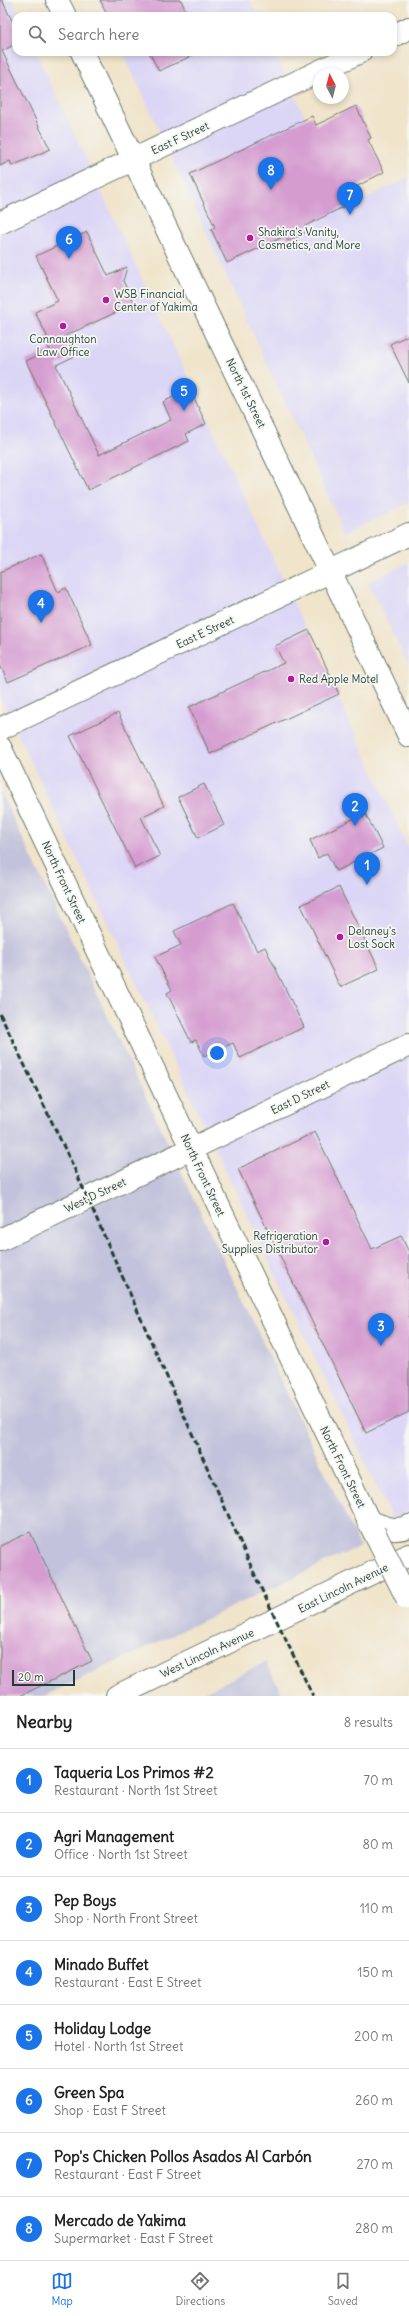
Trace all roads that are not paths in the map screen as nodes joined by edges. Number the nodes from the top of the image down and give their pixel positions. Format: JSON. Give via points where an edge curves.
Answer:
{"nodes":[{"id":1,"x":57,"y":0,"type":"edge"},
{"id":2,"x":63,"y":12,"type":"edge"},
{"id":3,"x":409,"y":28,"type":"edge"},
{"id":4,"x":397,"y":34,"type":"edge"},
{"id":5,"x":84,"y":56,"type":"edge"},
{"id":6,"x":352,"y":56,"type":"edge"},
{"id":7,"x":134,"y":160,"type":"junction"},
{"id":8,"x":0,"y":223,"type":"edge"},
{"id":9,"x":409,"y":534,"type":"edge"},
{"id":10,"x":331,"y":571,"type":"junction"},
{"id":11,"x":0,"y":729,"type":"edge"},
{"id":12,"x":409,"y":736,"type":"edge"},
{"id":13,"x":0,"y":747,"type":"edge"},
{"id":14,"x":409,"y":1045,"type":"edge"},
{"id":15,"x":191,"y":1150,"type":"junction"},
{"id":16,"x":0,"y":1240,"type":"edge"},
{"id":17,"x":409,"y":1526,"type":"edge"},
{"id":18,"x":371,"y":1527,"type":"junction"},
{"id":19,"x":409,"y":1555,"type":"edge"},
{"id":20,"x":408,"y":1599,"type":"edge"},
{"id":21,"x":276,"y":1620,"type":"joint"},
{"id":22,"x":117,"y":1696,"type":"edge"}],
"edges":[{"from":1,"to":2,"type":"street"},
{"from":3,"to":4,"type":"street"},
{"from":5,"to":7,"type":"street","name":"North 1st Street"},
{"from":6,"to":7,"type":"street","name":"East F Street"},
{"from":7,"to":8,"type":"street","name":"East F Street"},
{"from":7,"to":10,"type":"street","name":"North 1st Street"},
{"from":9,"to":10,"type":"street","name":"East E Street"},
{"from":10,"to":11,"type":"street","name":"East E Street"},
{"from":10,"to":12,"type":"street","name":"North 1st Street"},
{"from":13,"to":15,"type":"street","name":"North Front Street"},
{"from":14,"to":15,"type":"street","name":"East D Street"},
{"from":15,"to":16,"type":"street","name":"West D Street"},
{"from":15,"to":18,"type":"street","name":"North Front Street"},
{"from":17,"to":18,"type":"street","via":[[402,1530]]},
{"from":18,"to":20,"type":"street","name":"North Front Street","bridge":true},
{"from":19,"to":21,"type":"street","name":"East Lincoln Avenue"},
{"from":21,"to":22,"type":"street","name":"West Lincoln Avenue"}]}
